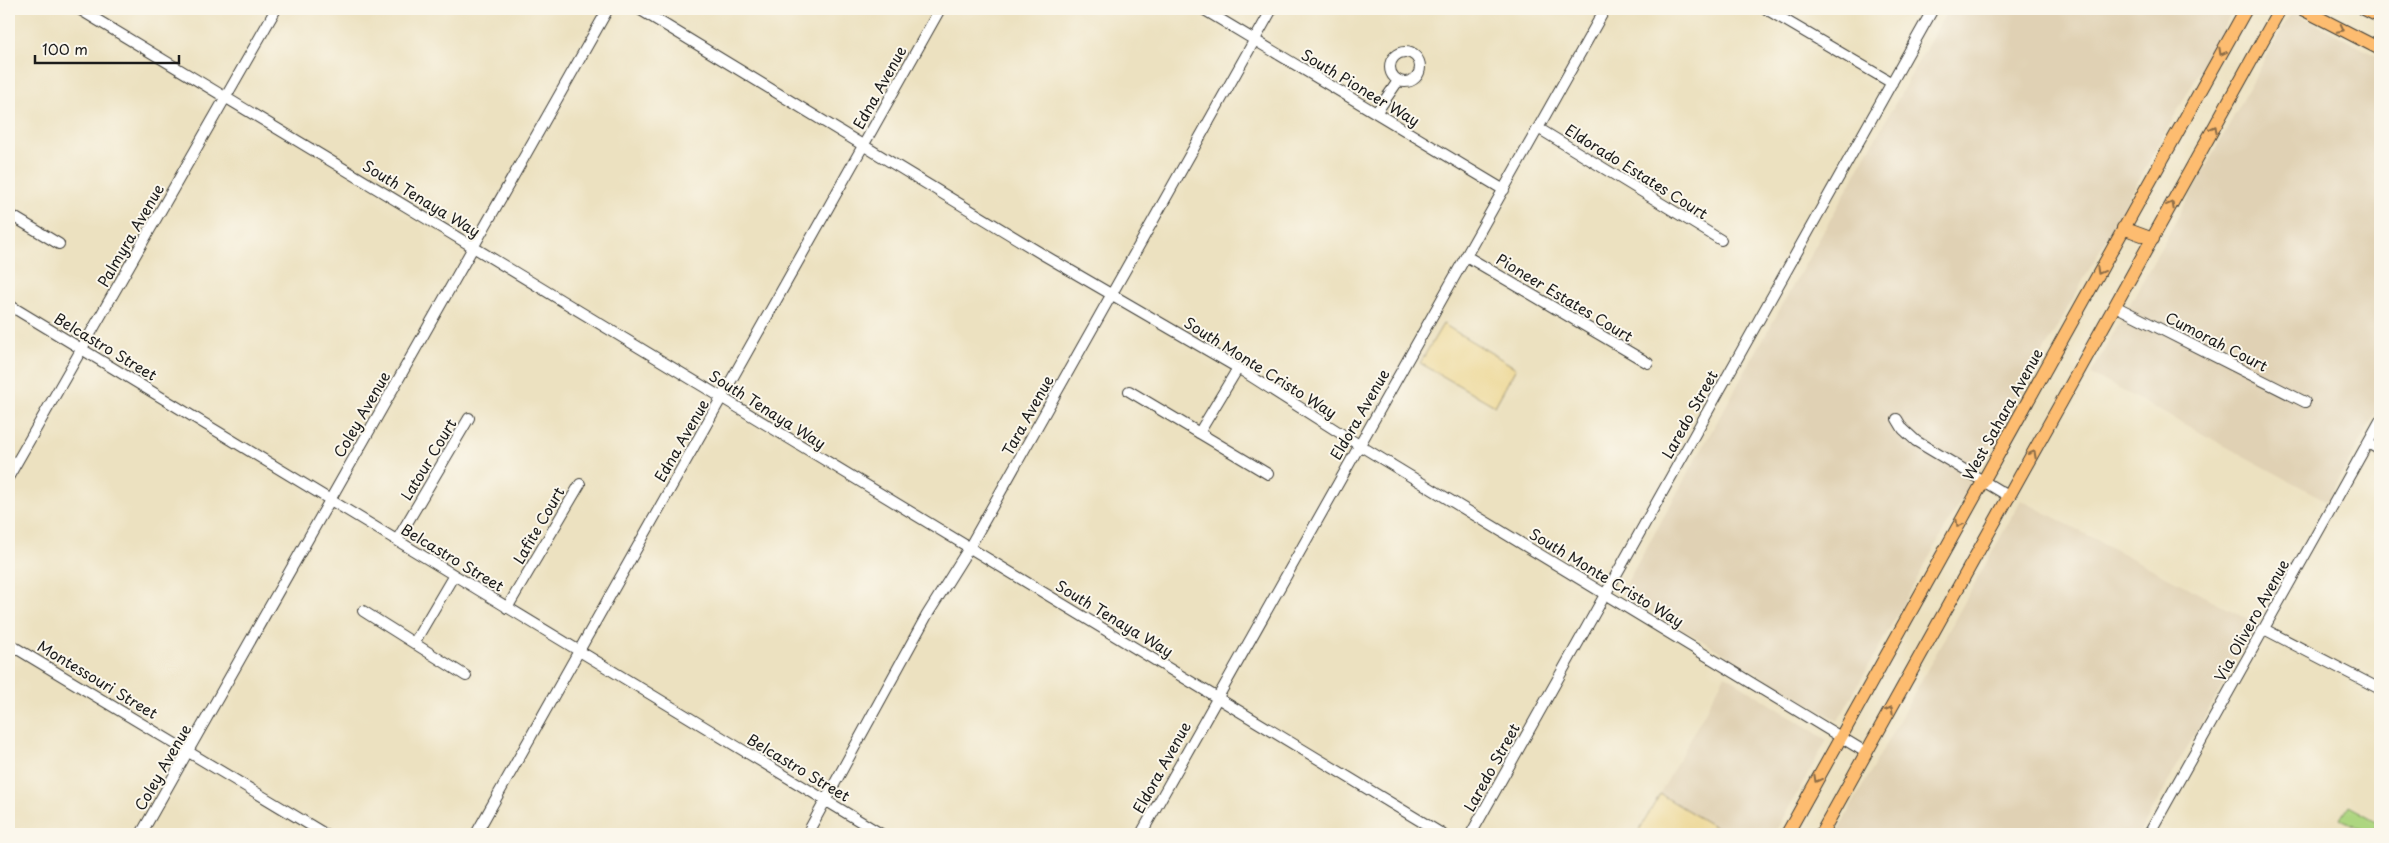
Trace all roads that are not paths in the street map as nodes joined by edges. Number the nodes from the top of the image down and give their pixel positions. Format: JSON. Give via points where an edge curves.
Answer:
{"nodes":[{"id":1,"x":79,"y":9,"type":"edge"},
{"id":2,"x":276,"y":9,"type":"edge"},
{"id":3,"x":608,"y":9,"type":"edge"},
{"id":4,"x":639,"y":9,"type":"edge"},
{"id":5,"x":940,"y":9,"type":"edge"},
{"id":6,"x":1203,"y":9,"type":"edge"},
{"id":7,"x":1272,"y":9,"type":"edge"},
{"id":8,"x":1605,"y":9,"type":"edge"},
{"id":9,"x":1766,"y":9,"type":"edge"},
{"id":10,"x":1933,"y":9,"type":"edge"},
{"id":11,"x":2246,"y":9,"type":"edge"},
{"id":12,"x":2280,"y":9,"type":"edge"},
{"id":13,"x":2302,"y":9,"type":"edge"},
{"id":14,"x":2364,"y":9,"type":"edge"},
{"id":15,"x":2380,"y":17,"type":"edge"},
{"id":16,"x":1255,"y":40,"type":"junction"},
{"id":17,"x":2380,"y":49,"type":"edge"},
{"id":18,"x":1398,"y":80,"type":"dead end"},
{"id":19,"x":1892,"y":82,"type":"junction"},
{"id":20,"x":226,"y":97,"type":"junction"},
{"id":21,"x":1376,"y":113,"type":"junction"},
{"id":22,"x":1538,"y":128,"type":"junction"},
{"id":23,"x":864,"y":145,"type":"junction"},
{"id":24,"x":1504,"y":190,"type":"junction"},
{"id":25,"x":9,"y":214,"type":"edge"},
{"id":26,"x":2124,"y":228,"type":"junction"},
{"id":27,"x":2153,"y":239,"type":"junction"},
{"id":28,"x":1721,"y":240,"type":"dead end"},
{"id":29,"x":58,"y":244,"type":"dead end"},
{"id":30,"x":473,"y":247,"type":"junction"},
{"id":31,"x":1466,"y":256,"type":"junction"},
{"id":32,"x":1112,"y":294,"type":"junction"},
{"id":33,"x":9,"y":305,"type":"edge"},
{"id":34,"x":2116,"y":306,"type":"junction"},
{"id":35,"x":81,"y":349,"type":"junction"},
{"id":36,"x":1648,"y":363,"type":"dead end"},
{"id":37,"x":1238,"y":368,"type":"junction"},
{"id":38,"x":1129,"y":391,"type":"dead end"},
{"id":39,"x":722,"y":398,"type":"junction"},
{"id":40,"x":2305,"y":402,"type":"dead end"},
{"id":41,"x":469,"y":418,"type":"dead end"},
{"id":42,"x":1897,"y":419,"type":"dead end"},
{"id":43,"x":2380,"y":421,"type":"edge"},
{"id":44,"x":1199,"y":433,"type":"junction"},
{"id":45,"x":2368,"y":443,"type":"junction"},
{"id":46,"x":1359,"y":445,"type":"junction"},
{"id":47,"x":2380,"y":450,"type":"edge"},
{"id":48,"x":1268,"y":474,"type":"dead end"},
{"id":49,"x":9,"y":476,"type":"edge"},
{"id":50,"x":1983,"y":481,"type":"junction"},
{"id":51,"x":580,"y":484,"type":"dead end"},
{"id":52,"x":2010,"y":496,"type":"junction"},
{"id":53,"x":329,"y":500,"type":"junction"},
{"id":54,"x":397,"y":540,"type":"junction"},
{"id":55,"x":969,"y":548,"type":"junction"},
{"id":56,"x":454,"y":575,"type":"junction"},
{"id":57,"x":1606,"y":594,"type":"junction"},
{"id":58,"x":507,"y":608,"type":"junction"},
{"id":59,"x":363,"y":610,"type":"dead end"},
{"id":60,"x":2264,"y":629,"type":"junction"},
{"id":61,"x":414,"y":643,"type":"junction"},
{"id":62,"x":9,"y":644,"type":"edge"},
{"id":63,"x":578,"y":651,"type":"junction"},
{"id":64,"x":466,"y":676,"type":"dead end"},
{"id":65,"x":2380,"y":689,"type":"edge"},
{"id":66,"x":1217,"y":698,"type":"junction"},
{"id":67,"x":1840,"y":737,"type":"junction"},
{"id":68,"x":188,"y":751,"type":"junction"},
{"id":69,"x":1866,"y":753,"type":"junction"},
{"id":70,"x":826,"y":801,"type":"junction"},
{"id":71,"x":141,"y":834,"type":"edge"},
{"id":72,"x":325,"y":834,"type":"edge"},
{"id":73,"x":476,"y":834,"type":"edge"},
{"id":74,"x":807,"y":834,"type":"edge"},
{"id":75,"x":881,"y":834,"type":"edge"},
{"id":76,"x":1141,"y":834,"type":"edge"},
{"id":77,"x":1442,"y":834,"type":"edge"},
{"id":78,"x":1471,"y":834,"type":"edge"},
{"id":79,"x":1786,"y":834,"type":"edge"},
{"id":80,"x":1821,"y":834,"type":"edge"},
{"id":81,"x":2149,"y":834,"type":"edge"}],
"edges":[{"from":1,"to":20,"type":"street","name":"South Tenaya Way"},
{"from":2,"to":20,"type":"street","name":"Palmyra Avenue"},
{"from":3,"to":30,"type":"street","name":"Coley Avenue"},
{"from":4,"to":23,"type":"street","name":"South Monte Cristo Way"},
{"from":5,"to":23,"type":"street","name":"Edna Avenue"},
{"from":6,"to":16,"type":"street","name":"South Pioneer Way"},
{"from":7,"to":16,"type":"street","name":"Tara Avenue"},
{"from":8,"to":22,"type":"street","name":"Eldora Avenue"},
{"from":9,"to":19,"type":"street"},
{"from":10,"to":19,"type":"street","name":"Laredo Street"},
{"from":11,"to":26,"type":"main road","name":"West Sahara Avenue","one_way":true},
{"from":27,"to":12,"type":"main road","one_way":true},
{"from":13,"to":17,"type":"main road","one_way":true},
{"from":14,"to":15,"type":"main road"},
{"from":16,"to":21,"type":"street","name":"South Pioneer Way"},
{"from":16,"to":32,"type":"street","name":"Tara Avenue"},
{"from":18,"to":21,"type":"street"},
{"from":19,"to":57,"type":"street","name":"Laredo Street"},
{"from":20,"to":30,"type":"street","name":"South Tenaya Way"},
{"from":20,"to":35,"type":"street","name":"Palmyra Avenue"},
{"from":21,"to":24,"type":"street","name":"South Pioneer Way"},
{"from":22,"to":24,"type":"street","name":"Eldora Avenue"},
{"from":22,"to":28,"type":"street","name":"Eldorado Estates Court"},
{"from":23,"to":32,"type":"street","name":"South Monte Cristo Way"},
{"from":23,"to":39,"type":"street","name":"Edna Avenue"},
{"from":24,"to":31,"type":"street","name":"Eldora Avenue"},
{"from":25,"to":29,"type":"street"},
{"from":26,"to":27,"type":"main road"},
{"from":26,"to":50,"type":"main road","name":"West Sahara Avenue","one_way":true},
{"from":27,"to":34,"type":"main road"},
{"from":30,"to":39,"type":"street","name":"South Tenaya Way"},
{"from":30,"to":53,"type":"street","name":"Coley Avenue"},
{"from":31,"to":36,"type":"street","name":"Pioneer Estates Court"},
{"from":31,"to":46,"type":"street","name":"Eldora Avenue"},
{"from":32,"to":37,"type":"street","name":"South Monte Cristo Way"},
{"from":32,"to":55,"type":"street","name":"Tara Avenue"},
{"from":33,"to":35,"type":"street","name":"Belcastro Street"},
{"from":34,"to":40,"type":"street","name":"Cumorah Court"},
{"from":52,"to":34,"type":"main road","one_way":true},
{"from":35,"to":49,"type":"street","name":"Palmyra Avenue"},
{"from":35,"to":53,"type":"street","name":"Belcastro Street"},
{"from":37,"to":44,"type":"street"},
{"from":37,"to":46,"type":"street","name":"South Monte Cristo Way"},
{"from":38,"to":44,"type":"street"},
{"from":39,"to":55,"type":"street","name":"South Tenaya Way"},
{"from":39,"to":63,"type":"street","name":"Edna Avenue"},
{"from":41,"to":54,"type":"street","name":"Latour Court"},
{"from":42,"to":50,"type":"street","via":[[1916,441]]},
{"from":43,"to":45,"type":"street","name":"Via Olivero Avenue"},
{"from":44,"to":48,"type":"street"},
{"from":45,"to":47,"type":"street"},
{"from":45,"to":60,"type":"street","name":"Via Olivero Avenue"},
{"from":46,"to":57,"type":"street","name":"South Monte Cristo Way"},
{"from":46,"to":66,"type":"street","name":"Eldora Avenue"},
{"from":50,"to":52,"type":"street"},
{"from":50,"to":67,"type":"main road","name":"West Sahara Avenue","one_way":true},
{"from":51,"to":58,"type":"street","name":"Lafite Court"},
{"from":69,"to":52,"type":"main road","one_way":true},
{"from":53,"to":54,"type":"street","name":"Belcastro Street"},
{"from":53,"to":68,"type":"street","name":"Coley Avenue"},
{"from":54,"to":56,"type":"street","name":"Belcastro Street"},
{"from":55,"to":66,"type":"street","name":"South Tenaya Way"},
{"from":55,"to":70,"type":"street","name":"Tara Avenue","via":[[927,615]]},
{"from":56,"to":58,"type":"street","name":"Belcastro Street"},
{"from":56,"to":61,"type":"street"},
{"from":57,"to":67,"type":"street","name":"South Monte Cristo Way"},
{"from":57,"to":78,"type":"street","name":"Laredo Street"},
{"from":58,"to":63,"type":"street","name":"Belcastro Street"},
{"from":59,"to":61,"type":"street"},
{"from":60,"to":65,"type":"street"},
{"from":60,"to":81,"type":"street","name":"Via Olivero Avenue"},
{"from":61,"to":64,"type":"street"},
{"from":62,"to":68,"type":"street","name":"Montessouri Street"},
{"from":63,"to":70,"type":"street","name":"Belcastro Street"},
{"from":63,"to":73,"type":"street","name":"Edna Avenue"},
{"from":66,"to":76,"type":"street","name":"Eldora Avenue"},
{"from":66,"to":77,"type":"street","name":"South Tenaya Way"},
{"from":67,"to":69,"type":"street","name":"South Monte Cristo Way"},
{"from":67,"to":79,"type":"main road","name":"West Sahara Avenue","one_way":true},
{"from":68,"to":71,"type":"street","name":"Coley Avenue"},
{"from":68,"to":72,"type":"street","name":"Montessouri Street"},
{"from":69,"to":80,"type":"main road"},
{"from":70,"to":74,"type":"street","name":"Tara Avenue"},
{"from":70,"to":75,"type":"street","name":"Belcastro Street"}]}
